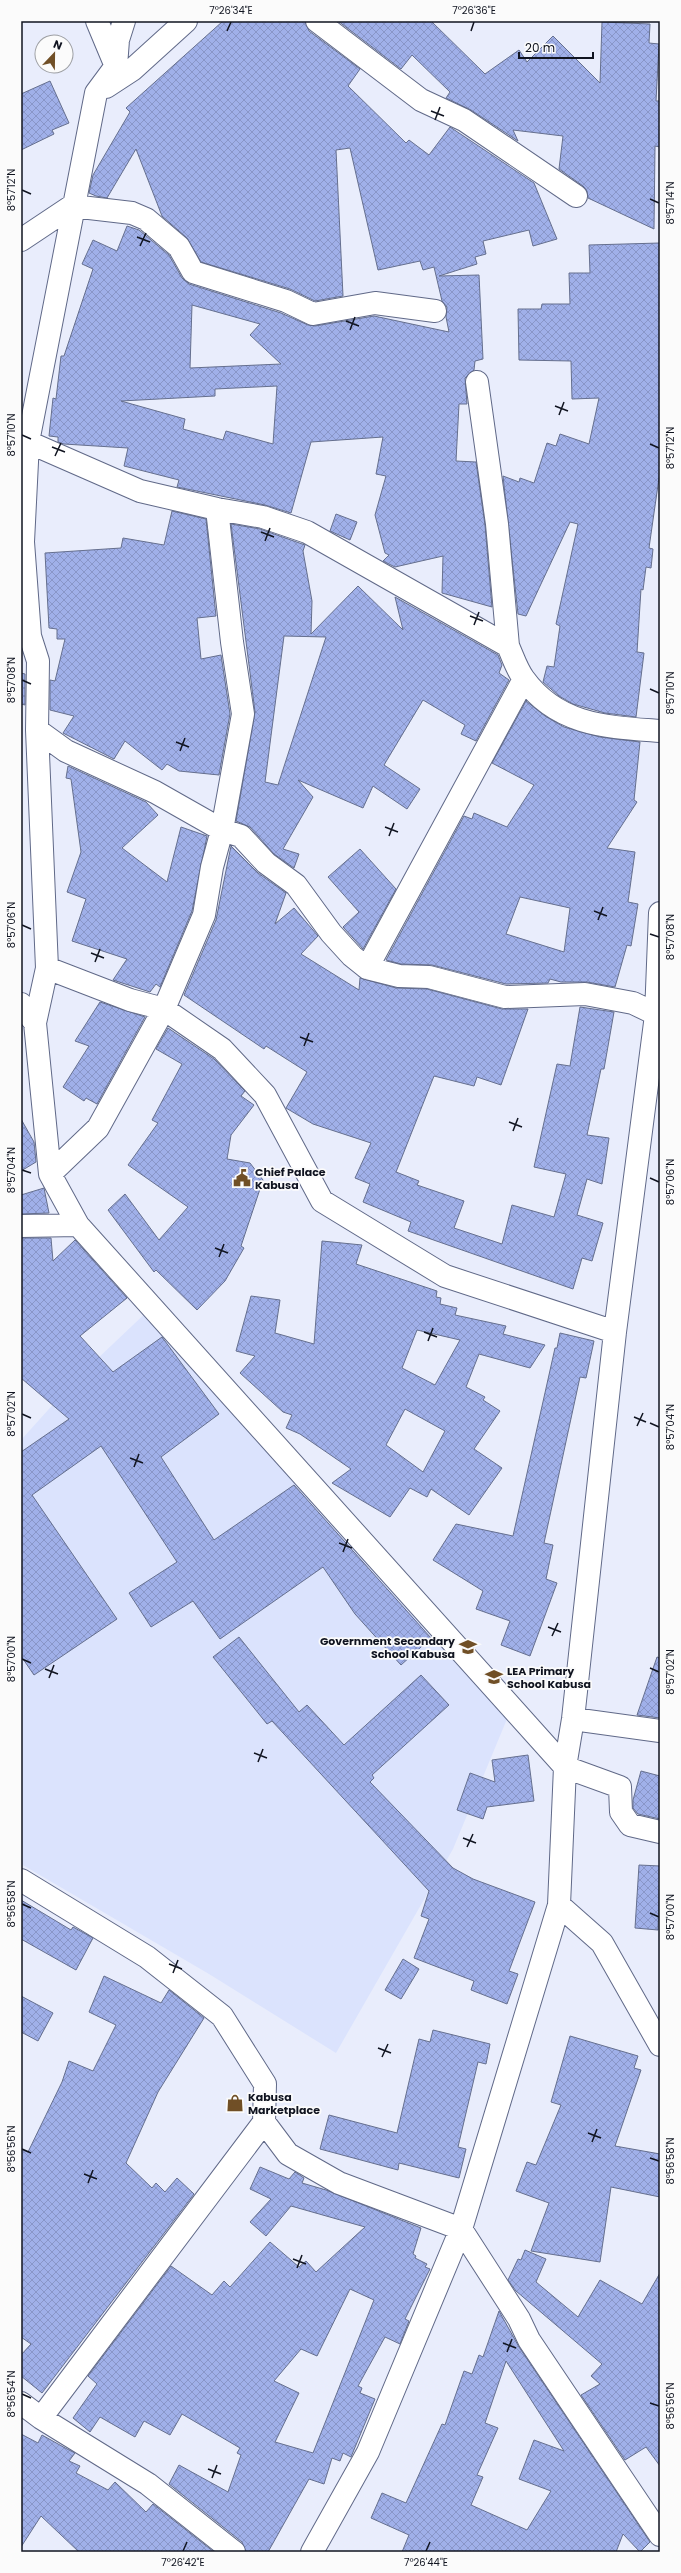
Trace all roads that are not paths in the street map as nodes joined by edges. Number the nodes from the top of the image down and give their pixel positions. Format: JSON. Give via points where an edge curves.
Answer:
{"nodes":[{"id":1,"x":97,"y":21,"type":"edge"},
{"id":2,"x":186,"y":21,"type":"edge"},
{"id":3,"x":317,"y":21,"type":"edge"},
{"id":4,"x":121,"y":31,"type":"edge"},
{"id":5,"x":152,"y":52,"type":"junction"},
{"id":6,"x":116,"y":66,"type":"junction"},
{"id":7,"x":96,"y":93,"type":"junction"},
{"id":8,"x":576,"y":196,"type":"dead end"},
{"id":9,"x":72,"y":206,"type":"junction"},
{"id":10,"x":21,"y":240,"type":"edge"},
{"id":11,"x":435,"y":311,"type":"dead end"},
{"id":12,"x":478,"y":382,"type":"dead end"},
{"id":13,"x":28,"y":442,"type":"junction"},
{"id":14,"x":217,"y":509,"type":"junction"},
{"id":15,"x":25,"y":640,"type":"edge"},
{"id":16,"x":508,"y":646,"type":"junction"},
{"id":17,"x":524,"y":679,"type":"junction"},
{"id":18,"x":37,"y":730,"type":"junction"},
{"id":19,"x":660,"y":731,"type":"edge"},
{"id":20,"x":222,"y":830,"type":"junction"},
{"id":21,"x":660,"y":913,"type":"edge"},
{"id":22,"x":47,"y":968,"type":"junction"},
{"id":23,"x":367,"y":968,"type":"junction"},
{"id":24,"x":21,"y":1004,"type":"edge"},
{"id":25,"x":164,"y":1008,"type":"junction"},
{"id":26,"x":658,"y":1016,"type":"edge"},
{"id":27,"x":35,"y":1024,"type":"junction"},
{"id":28,"x":50,"y":1174,"type":"junction"},
{"id":29,"x":78,"y":1225,"type":"junction"},
{"id":30,"x":21,"y":1226,"type":"edge"},
{"id":31,"x":615,"y":1332,"type":"junction"},
{"id":32,"x":574,"y":1720,"type":"junction"},
{"id":33,"x":660,"y":1732,"type":"edge"},
{"id":34,"x":565,"y":1767,"type":"junction"},
{"id":35,"x":660,"y":1832,"type":"edge"},
{"id":36,"x":21,"y":1880,"type":"edge"},
{"id":37,"x":558,"y":1905,"type":"junction"},
{"id":38,"x":660,"y":2045,"type":"edge"},
{"id":39,"x":264,"y":2122,"type":"junction"},
{"id":40,"x":461,"y":2229,"type":"junction"},
{"id":41,"x":21,"y":2403,"type":"edge"},
{"id":42,"x":41,"y":2418,"type":"junction"},
{"id":43,"x":660,"y":2535,"type":"edge"},
{"id":44,"x":234,"y":2552,"type":"edge"},
{"id":45,"x":312,"y":2552,"type":"edge"}],
"edges":[{"from":1,"to":6,"type":"street"},
{"from":2,"to":5,"type":"street"},
{"from":3,"to":8,"type":"street","via":[[421,100],[464,120]]},
{"from":4,"to":5,"type":"street"},
{"from":4,"to":6,"type":"street"},
{"from":5,"to":7,"type":"street","via":[[132,70]]},
{"from":6,"to":7,"type":"street"},
{"from":7,"to":9,"type":"street"},
{"from":9,"to":10,"type":"street"},
{"from":9,"to":11,"type":"street","via":[[132,213],[146,219],[179,246],[193,272],[286,302],[313,314],[375,303]]},
{"from":9,"to":13,"type":"street"},
{"from":12,"to":16,"type":"street","via":[[497,524]]},
{"from":13,"to":14,"type":"street","via":[[140,491]]},
{"from":13,"to":15,"type":"street","via":[[23,542]]},
{"from":14,"to":16,"type":"street","via":[[263,517],[307,532]]},
{"from":14,"to":20,"type":"street","via":[[243,714]]},
{"from":15,"to":18,"type":"street","via":[[38,661]]},
{"from":16,"to":17,"type":"street"},
{"from":17,"to":19,"type":"street","via":[[549,706],[597,726]]},
{"from":17,"to":23,"type":"street"},
{"from":18,"to":20,"type":"street","via":[[66,751],[155,792]]},
{"from":18,"to":22,"type":"street"},
{"from":20,"to":23,"type":"street","via":[[241,836],[266,863],[296,885],[331,934]]},
{"from":20,"to":25,"type":"street","via":[[204,915]]},
{"from":21,"to":26,"type":"street"},
{"from":22,"to":25,"type":"street","via":[[130,1000]]},
{"from":22,"to":27,"type":"street"},
{"from":23,"to":26,"type":"street","via":[[399,976],[429,977],[505,997],[585,994],[633,1003]]},
{"from":24,"to":27,"type":"street"},
{"from":25,"to":28,"type":"street","via":[[98,1128]]},
{"from":25,"to":31,"type":"street","via":[[222,1049],[265,1095],[322,1201],[445,1276]]},
{"from":26,"to":31,"type":"street"},
{"from":27,"to":28,"type":"street"},
{"from":28,"to":29,"type":"street"},
{"from":29,"to":30,"type":"street"},
{"from":29,"to":34,"type":"street"},
{"from":31,"to":32,"type":"street"},
{"from":32,"to":33,"type":"street"},
{"from":32,"to":34,"type":"street"},
{"from":34,"to":35,"type":"street","via":[[620,1787],[621,1812],[630,1825]]},
{"from":34,"to":37,"type":"street"},
{"from":36,"to":39,"type":"street","via":[[147,1957],[222,2016],[265,2084]]},
{"from":37,"to":38,"type":"street","via":[[602,1943]]},
{"from":37,"to":40,"type":"street"},
{"from":39,"to":40,"type":"street","via":[[288,2154],[339,2182]]},
{"from":39,"to":42,"type":"street"},
{"from":40,"to":43,"type":"street","via":[[519,2319],[529,2340]]},
{"from":40,"to":45,"type":"street","via":[[368,2452]]},
{"from":41,"to":42,"type":"street"},
{"from":42,"to":44,"type":"street","via":[[148,2484]]}]}
